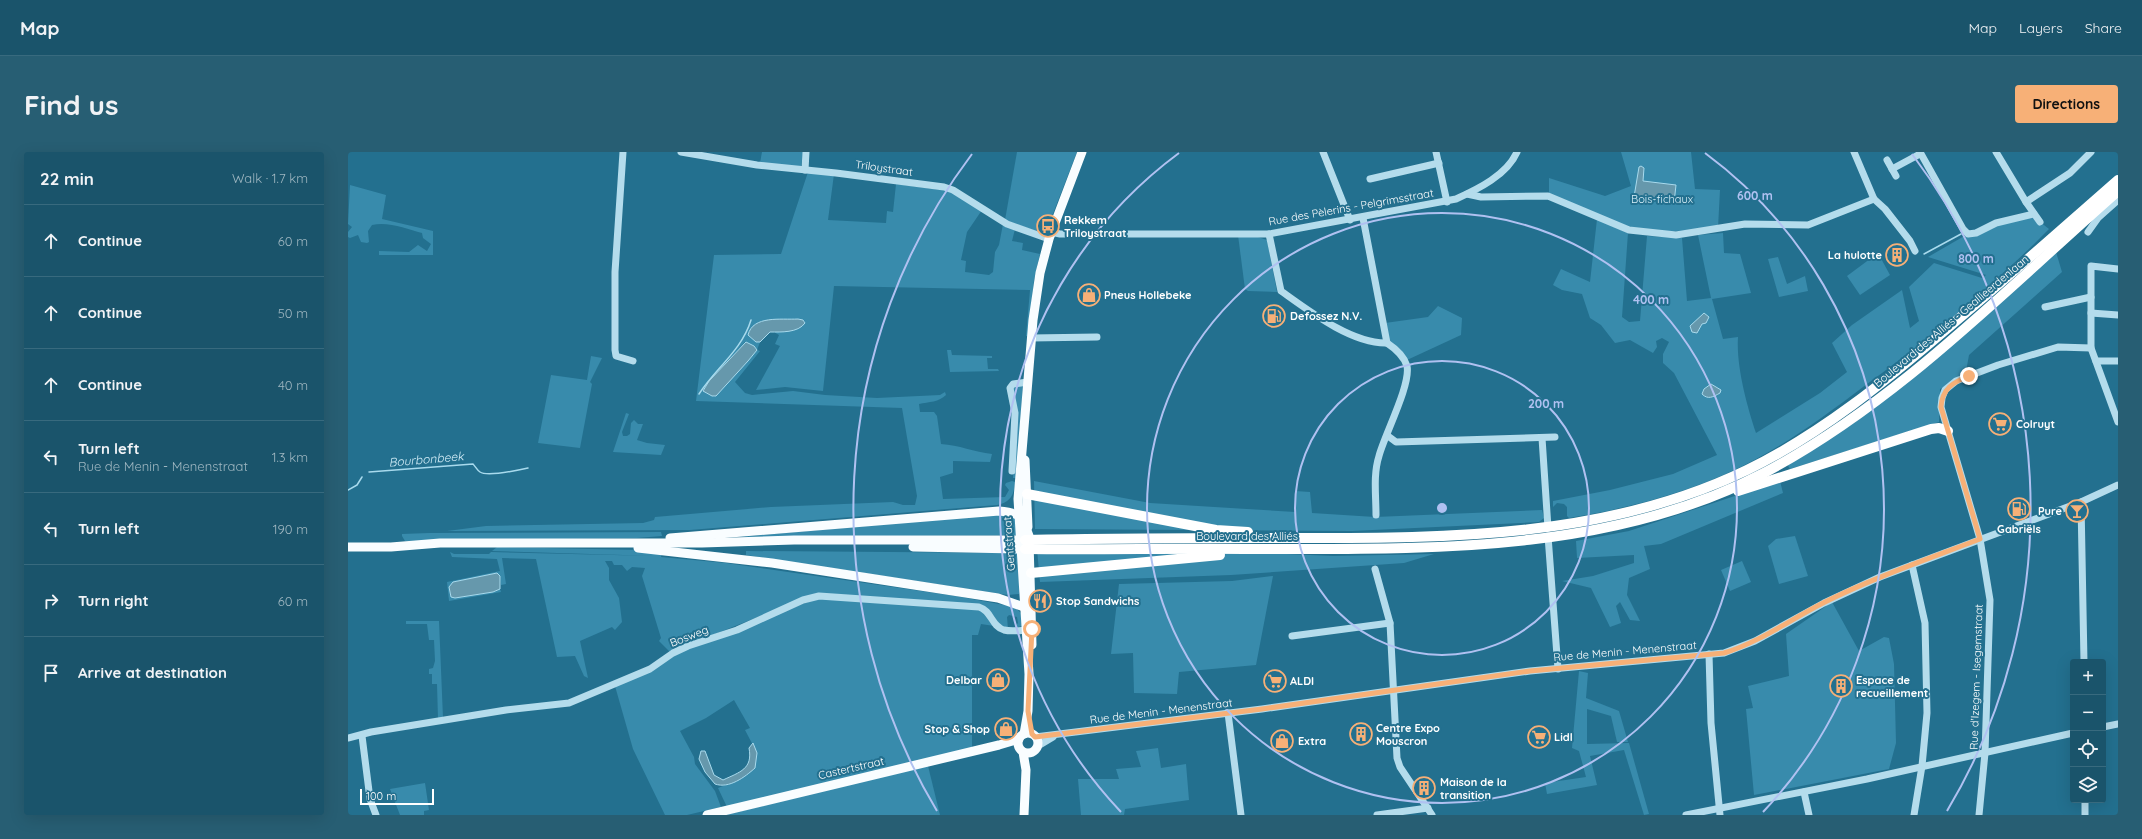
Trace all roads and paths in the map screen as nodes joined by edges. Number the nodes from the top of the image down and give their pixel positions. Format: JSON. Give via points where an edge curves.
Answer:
{"nodes":[{"id":1,"x":623,"y":152,"type":"edge"},
{"id":2,"x":680,"y":152,"type":"edge"},
{"id":3,"x":806,"y":152,"type":"edge"},
{"id":4,"x":1082,"y":152,"type":"edge"},
{"id":5,"x":1323,"y":152,"type":"edge"},
{"id":6,"x":1436,"y":152,"type":"edge"},
{"id":7,"x":1517,"y":152,"type":"edge"},
{"id":8,"x":1854,"y":152,"type":"edge"},
{"id":9,"x":1996,"y":152,"type":"edge"},
{"id":10,"x":2091,"y":152,"type":"edge"},
{"id":11,"x":1920,"y":153,"type":"edge"},
{"id":12,"x":1887,"y":160,"type":"dead end"},
{"id":13,"x":1439,"y":163,"type":"junction"},
{"id":14,"x":1892,"y":168,"type":"junction"},
{"id":15,"x":805,"y":170,"type":"junction"},
{"id":16,"x":2118,"y":171,"type":"edge"},
{"id":17,"x":1896,"y":176,"type":"dead end"},
{"id":18,"x":1370,"y":179,"type":"dead end"},
{"id":19,"x":2118,"y":180,"type":"edge"},
{"id":20,"x":2118,"y":191,"type":"edge"},
{"id":21,"x":1467,"y":194,"type":"junction"},
{"id":22,"x":1874,"y":199,"type":"junction"},
{"id":23,"x":2118,"y":200,"type":"edge"},
{"id":24,"x":1447,"y":202,"type":"junction"},
{"id":25,"x":2026,"y":202,"type":"junction"},
{"id":26,"x":2034,"y":214,"type":"junction"},
{"id":27,"x":1363,"y":218,"type":"junction"},
{"id":28,"x":1350,"y":220,"type":"junction"},
{"id":29,"x":2040,"y":222,"type":"dead end"},
{"id":30,"x":2088,"y":232,"type":"dead end"},
{"id":31,"x":1270,"y":234,"type":"junction"},
{"id":32,"x":1050,"y":235,"type":"junction"},
{"id":33,"x":2044,"y":244,"type":"junction"},
{"id":34,"x":1915,"y":251,"type":"dead end"},
{"id":35,"x":2118,"y":269,"type":"edge"},
{"id":36,"x":2091,"y":297,"type":"junction"},
{"id":37,"x":2045,"y":306,"type":"dead end"},
{"id":38,"x":2091,"y":313,"type":"junction"},
{"id":39,"x":2118,"y":315,"type":"edge"},
{"id":40,"x":1097,"y":337,"type":"dead end"},
{"id":41,"x":1031,"y":338,"type":"junction"},
{"id":42,"x":1387,"y":343,"type":"junction"},
{"id":43,"x":2091,"y":348,"type":"junction"},
{"id":44,"x":633,"y":361,"type":"dead end"},
{"id":45,"x":2096,"y":361,"type":"junction"},
{"id":46,"x":2118,"y":361,"type":"edge"},
{"id":47,"x":1028,"y":382,"type":"junction"},
{"id":48,"x":2118,"y":422,"type":"edge"},
{"id":49,"x":1948,"y":431,"type":"junction"},
{"id":50,"x":1388,"y":436,"type":"junction"},
{"id":51,"x":1555,"y":437,"type":"dead end"},
{"id":52,"x":1542,"y":438,"type":"junction"},
{"id":53,"x":1012,"y":471,"type":"dead end"},
{"id":54,"x":2118,"y":485,"type":"edge"},
{"id":55,"x":1022,"y":496,"type":"junction"},
{"id":56,"x":2081,"y":502,"type":"junction"},
{"id":57,"x":1690,"y":505,"type":"junction"},
{"id":58,"x":999,"y":511,"type":"junction"},
{"id":59,"x":1376,"y":515,"type":"dead end"},
{"id":60,"x":1023,"y":519,"type":"junction"},
{"id":61,"x":1548,"y":532,"type":"junction"},
{"id":62,"x":1285,"y":538,"type":"junction"},
{"id":63,"x":1390,"y":538,"type":"joint"},
{"id":64,"x":1980,"y":539,"type":"junction"},
{"id":65,"x":603,"y":543,"type":"junction"},
{"id":66,"x":1025,"y":546,"type":"junction"},
{"id":67,"x":1469,"y":546,"type":"joint"},
{"id":68,"x":348,"y":548,"type":"edge"},
{"id":69,"x":1278,"y":549,"type":"junction"},
{"id":70,"x":1912,"y":565,"type":"junction"},
{"id":71,"x":1028,"y":569,"type":"junction"},
{"id":72,"x":1375,"y":569,"type":"dead end"},
{"id":73,"x":1031,"y":587,"type":"junction"},
{"id":74,"x":1024,"y":596,"type":"junction"},
{"id":75,"x":998,"y":598,"type":"junction"},
{"id":76,"x":1024,"y":607,"type":"junction"},
{"id":77,"x":1390,"y":623,"type":"junction"},
{"id":78,"x":1029,"y":630,"type":"junction"},
{"id":79,"x":1292,"y":636,"type":"dead end"},
{"id":80,"x":1709,"y":654,"type":"junction"},
{"id":81,"x":2084,"y":659,"type":"edge"},
{"id":82,"x":1558,"y":669,"type":"junction"},
{"id":83,"x":1395,"y":690,"type":"junction"},
{"id":84,"x":1228,"y":713,"type":"junction"},
{"id":85,"x":2118,"y":724,"type":"edge"},
{"id":86,"x":2106,"y":726,"type":"edge"},
{"id":87,"x":2070,"y":734,"type":"edge"},
{"id":88,"x":362,"y":736,"type":"junction"},
{"id":89,"x":348,"y":738,"type":"edge"},
{"id":90,"x":1028,"y":743,"type":"junction"},
{"id":91,"x":1986,"y":753,"type":"junction"},
{"id":92,"x":1922,"y":766,"type":"junction"},
{"id":93,"x":1804,"y":792,"type":"junction"},
{"id":94,"x":2085,"y":803,"type":"edge"},
{"id":95,"x":1428,"y":808,"type":"junction"},
{"id":96,"x":1720,"y":812,"type":"edge"},
{"id":97,"x":376,"y":815,"type":"edge"},
{"id":98,"x":707,"y":815,"type":"edge"},
{"id":99,"x":1024,"y":815,"type":"edge"},
{"id":100,"x":1241,"y":815,"type":"edge"},
{"id":101,"x":1377,"y":815,"type":"edge"},
{"id":102,"x":1432,"y":815,"type":"edge"},
{"id":103,"x":1686,"y":815,"type":"edge"},
{"id":104,"x":1809,"y":815,"type":"edge"},
{"id":105,"x":1914,"y":815,"type":"edge"},
{"id":106,"x":1978,"y":815,"type":"edge"},
{"id":107,"x":2085,"y":815,"type":"edge"}],
"edges":[{"from":1,"to":44,"type":"street","via":[[615,272],[615,350],[619,359]]},
{"from":2,"to":15,"type":"street","name":"Triloystraat"},
{"from":3,"to":15,"type":"street"},
{"from":4,"to":32,"type":"main road"},
{"from":5,"to":28,"type":"street"},
{"from":6,"to":13,"type":"street"},
{"from":7,"to":21,"type":"street","name":"Rue des Pèlerins - Pelgrimsstraat","via":[[1508,166]]},
{"from":8,"to":22,"type":"street"},
{"from":9,"to":25,"type":"street"},
{"from":10,"to":25,"type":"street","via":[[2070,173]]},
{"from":11,"to":14,"type":"street"},
{"from":11,"to":26,"type":"street","via":[[1968,234],[1996,223]]},
{"from":12,"to":14,"type":"street"},
{"from":13,"to":18,"type":"street"},
{"from":13,"to":24,"type":"street"},
{"from":14,"to":17,"type":"street"},
{"from":15,"to":32,"type":"street","name":"Triloystraat","via":[[949,188],[1007,224]]},
{"from":16,"to":33,"type":"highway","via":[[2056,229]]},
{"from":19,"to":33,"type":"highway","name":"Boulevard des Alliés - Geallieerdenlaan"},
{"from":20,"to":57,"type":"highway","name":"Boulevard des Alliés - Geallieerdenlaan","via":[[1954,337],[1846,422],[1763,473]]},
{"from":21,"to":22,"type":"street","via":[[1548,196],[1629,230],[1676,235],[1746,224],[1808,225]]},
{"from":21,"to":24,"type":"street","name":"Rue des Pèlerins - Pelgrimsstraat"},
{"from":22,"to":34,"type":"street","via":[[1885,209]]},
{"from":23,"to":30,"type":"street","via":[[2098,218]]},
{"from":24,"to":27,"type":"street","name":"Rue des Pèlerins - Pelgrimsstraat"},
{"from":25,"to":26,"type":"street"},
{"from":26,"to":29,"type":"street"},
{"from":27,"to":28,"type":"street","name":"Rue des Pèlerins - Pelgrimsstraat"},
{"from":27,"to":42,"type":"street"},
{"from":28,"to":31,"type":"street","name":"Rue des Pèlerins - Pelgrimsstraat"},
{"from":31,"to":32,"type":"street","name":"Rue des Pèlerins - Pelgrimsstraat"},
{"from":31,"to":42,"type":"street","via":[[1281,290],[1346,332],[1372,342]]},
{"from":32,"to":41,"type":"main road","via":[[1040,273]]},
{"from":33,"to":61,"type":"highway","name":"Boulevard des Alliés - Geallieerdenlaan","via":[[1894,373],[1781,451],[1717,484],[1666,503]]},
{"from":35,"to":36,"type":"street","via":[[2091,266]]},
{"from":36,"to":37,"type":"street"},
{"from":36,"to":38,"type":"street"},
{"from":38,"to":39,"type":"street"},
{"from":38,"to":43,"type":"street"},
{"from":40,"to":41,"type":"street"},
{"from":41,"to":47,"type":"main road"},
{"from":42,"to":50,"type":"street","via":[[1400,354],[1407,373],[1407,380],[1387,430]]},
{"from":43,"to":45,"type":"street"},
{"from":43,"to":49,"type":"street","name":"Rue d'Izegem - Isegemstraat","via":[[2058,347],[1956,381],[1945,390],[1942,398],[1941,407]]},
{"from":45,"to":46,"type":"street"},
{"from":45,"to":48,"type":"street"},
{"from":47,"to":53,"type":"street","via":[[1017,382],[1010,388],[1015,413]]},
{"from":47,"to":55,"type":"main road"},
{"from":49,"to":57,"type":"highway","via":[[1931,429]]},
{"from":49,"to":64,"type":"street","name":"Rue d'Izegem - Isegemstraat"},
{"from":50,"to":52,"type":"street","via":[[1396,442]]},
{"from":50,"to":59,"type":"street","via":[[1381,448],[1375,471]]},
{"from":51,"to":52,"type":"street"},
{"from":52,"to":61,"type":"street"},
{"from":54,"to":56,"type":"street","name":"Rue de Menin - Menenstraat"},
{"from":55,"to":58,"type":"main road"},
{"from":55,"to":60,"type":"main road"},
{"from":55,"to":62,"type":"highway","via":[[1216,530],[1267,533]]},
{"from":56,"to":64,"type":"street","name":"Rue de Menin - Menenstraat"},
{"from":56,"to":81,"type":"street"},
{"from":57,"to":61,"type":"highway","name":"Boulevard des Alliés - Geallieerdenlaan","via":[[1656,517],[1606,528]]},
{"from":58,"to":60,"type":"main road","via":[[1014,512]]},
{"from":58,"to":65,"type":"main road"},
{"from":60,"to":66,"type":"main road","name":"Gentstraat"},
{"from":60,"to":66,"type":"main road"},
{"from":61,"to":63,"type":"highway","name":"Boulevard des Alliés - Geallieerdenlaan"},
{"from":61,"to":67,"type":"highway","name":"Boulevard des Alliés - Geallieerdenlaan"},
{"from":61,"to":82,"type":"street"},
{"from":62,"to":63,"type":"highway","name":"Boulevard des Alliés"},
{"from":62,"to":66,"type":"highway","name":"Boulevard des Alliés"},
{"from":64,"to":70,"type":"street","name":"Rue de Menin - Menenstraat"},
{"from":64,"to":91,"type":"street","name":"Rue d'Izegem - Isegemstraat","via":[[1990,600]]},
{"from":65,"to":66,"type":"main road"},
{"from":65,"to":68,"type":"main road","via":[[440,543]]},
{"from":65,"to":75,"type":"main road","via":[[621,548],[772,563]]},
{"from":66,"to":69,"type":"highway","name":"Boulevard des Alliés"},
{"from":66,"to":71,"type":"main road","name":"Gentstraat"},
{"from":66,"to":71,"type":"main road"},
{"from":67,"to":69,"type":"highway","name":"Boulevard des Alliés"},
{"from":69,"to":71,"type":"highway"},
{"from":70,"to":80,"type":"street","name":"Rue de Menin - Menenstraat","via":[[1824,603],[1745,646],[1724,653]]},
{"from":70,"to":92,"type":"street","via":[[1925,623],[1927,713]]},
{"from":71,"to":73,"type":"main road"},
{"from":71,"to":74,"type":"main road","name":"Gentstraat"},
{"from":72,"to":77,"type":"street"},
{"from":73,"to":74,"type":"main road"},
{"from":73,"to":78,"type":"main road"},
{"from":74,"to":75,"type":"main road"},
{"from":74,"to":76,"type":"main road","name":"Gentstraat"},
{"from":75,"to":76,"type":"main road"},
{"from":76,"to":78,"type":"main road","name":"Gentstraat"},
{"from":77,"to":79,"type":"street"},
{"from":77,"to":83,"type":"street"},
{"from":78,"to":88,"type":"street","name":"Bosweg","via":[[1002,630],[987,610],[979,607],[819,596],[803,600],[737,630],[684,648],[650,669],[569,703],[506,710],[371,732]]},
{"from":78,"to":90,"type":"main road","via":[[1032,662],[1029,674]]},
{"from":80,"to":82,"type":"street","name":"Rue de Menin - Menenstraat"},
{"from":80,"to":96,"type":"street","via":[[1711,723]]},
{"from":82,"to":83,"type":"street","name":"Rue de Menin - Menenstraat"},
{"from":83,"to":84,"type":"street","name":"Rue de Menin - Menenstraat"},
{"from":83,"to":95,"type":"street","via":[[1400,767]]},
{"from":84,"to":90,"type":"street","name":"Rue de Menin - Menenstraat","via":[[1055,736]]},
{"from":84,"to":100,"type":"street"},
{"from":85,"to":86,"type":"street"},
{"from":87,"to":91,"type":"street"},
{"from":88,"to":89,"type":"street","name":"Bosweg"},
{"from":88,"to":97,"type":"street","via":[[370,799]]},
{"from":90,"to":98,"type":"main road","name":"Castertstraat","via":[[1001,745]]},
{"from":90,"to":99,"type":"main road"},
{"from":91,"to":92,"type":"street"},
{"from":91,"to":106,"type":"street","name":"Rue d'Izegem - Isegemstraat"},
{"from":92,"to":93,"type":"street"},
{"from":92,"to":105,"type":"street"},
{"from":93,"to":96,"type":"street"},
{"from":93,"to":104,"type":"street"},
{"from":94,"to":107,"type":"street"},
{"from":95,"to":101,"type":"street"},
{"from":95,"to":102,"type":"street"},
{"from":96,"to":103,"type":"street"}]}
